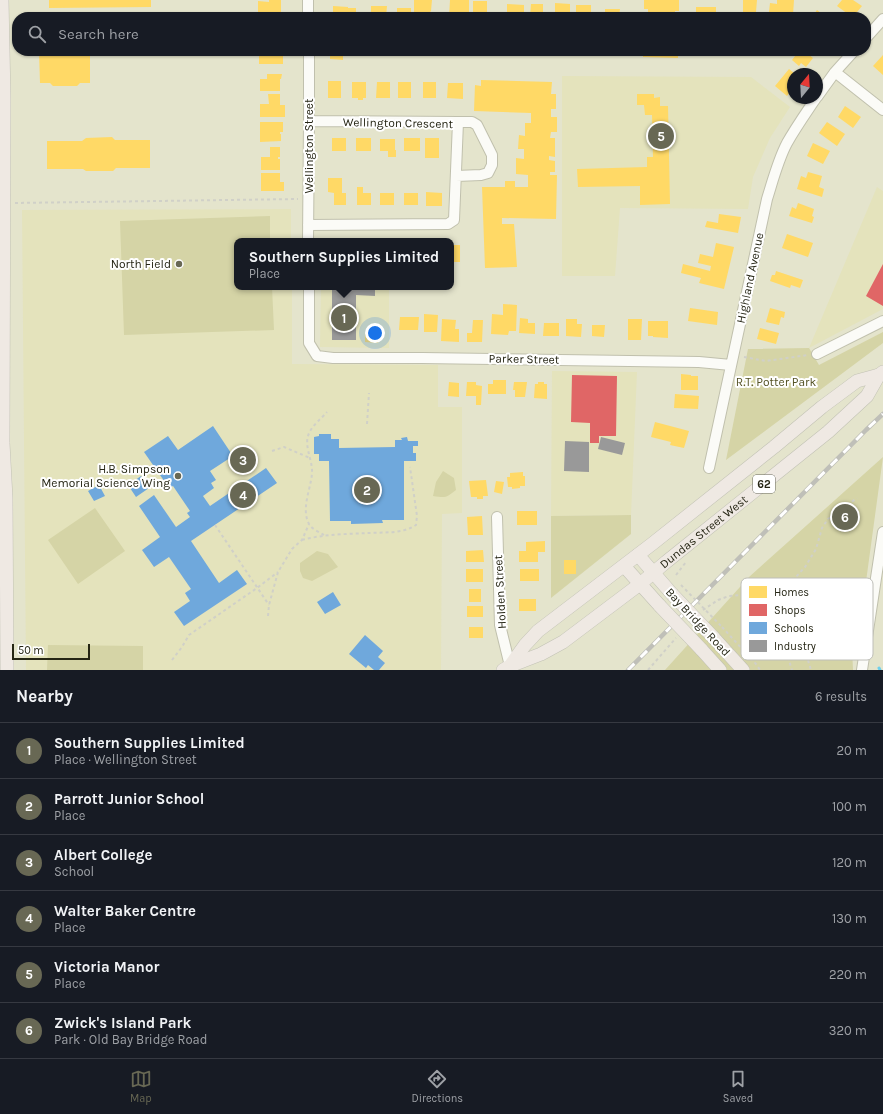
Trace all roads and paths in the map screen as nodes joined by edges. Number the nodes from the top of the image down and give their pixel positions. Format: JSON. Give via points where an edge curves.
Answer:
{"nodes":[{"id":1,"x":2,"y":0,"type":"edge"},
{"id":2,"x":308,"y":0,"type":"edge"},
{"id":3,"x":308,"y":12,"type":"edge"},
{"id":4,"x":883,"y":19,"type":"edge"},
{"id":5,"x":871,"y":32,"type":"edge"},
{"id":6,"x":309,"y":56,"type":"edge"},
{"id":7,"x":849,"y":56,"type":"edge"},
{"id":8,"x":835,"y":72,"type":"junction"},
{"id":9,"x":823,"y":89,"type":"edge"},
{"id":10,"x":813,"y":104,"type":"edge"},
{"id":11,"x":883,"y":110,"type":"edge"},
{"id":12,"x":309,"y":121,"type":"junction"},
{"id":13,"x":458,"y":122,"type":"junction"},
{"id":14,"x":456,"y":176,"type":"junction"},
{"id":15,"x":308,"y":199,"type":"junction"},
{"id":16,"x":4,"y":203,"type":"junction"},
{"id":17,"x":308,"y":225,"type":"junction"},
{"id":18,"x":308,"y":238,"type":"edge"},
{"id":19,"x":309,"y":290,"type":"edge"},
{"id":20,"x":883,"y":321,"type":"edge"},
{"id":21,"x":817,"y":354,"type":"joint"},
{"id":22,"x":744,"y":357,"type":"dead end"},
{"id":23,"x":731,"y":365,"type":"junction"},
{"id":24,"x":881,"y":373,"type":"edge"},
{"id":25,"x":369,"y":393,"type":"dead end"},
{"id":26,"x":327,"y":412,"type":"dead end"},
{"id":27,"x":367,"y":424,"type":"dead end"},
{"id":28,"x":272,"y":451,"type":"dead end"},
{"id":29,"x":2,"y":455,"type":"edge"},
{"id":30,"x":310,"y":458,"type":"junction"},
{"id":31,"x":410,"y":467,"type":"dead end"},
{"id":32,"x":709,"y":468,"type":"dead end"},
{"id":33,"x":857,"y":498,"type":"dead end"},
{"id":34,"x":497,"y":518,"type":"dead end"},
{"id":35,"x":309,"y":524,"type":"junction"},
{"id":36,"x":215,"y":525,"type":"dead end"},
{"id":37,"x":883,"y":532,"type":"edge"},
{"id":38,"x":324,"y":536,"type":"junction"},
{"id":39,"x":302,"y":540,"type":"junction"},
{"id":40,"x":638,"y":555,"type":"junction"},
{"id":41,"x":624,"y":566,"type":"junction"},
{"id":42,"x":278,"y":572,"type":"junction"},
{"id":43,"x":653,"y":573,"type":"junction"},
{"id":44,"x":795,"y":578,"type":"edge"},
{"id":45,"x":640,"y":584,"type":"junction"},
{"id":46,"x":682,"y":585,"type":"dead end"},
{"id":47,"x":257,"y":588,"type":"junction"},
{"id":48,"x":741,"y":595,"type":"edge"},
{"id":49,"x":873,"y":598,"type":"edge"},
{"id":50,"x":269,"y":605,"type":"junction"},
{"id":51,"x":700,"y":613,"type":"dead end"},
{"id":52,"x":268,"y":616,"type":"dead end"},
{"id":53,"x":680,"y":634,"type":"dead end"},
{"id":54,"x":741,"y":648,"type":"edge"},
{"id":55,"x":172,"y":660,"type":"dead end"},
{"id":56,"x":752,"y":660,"type":"edge"},
{"id":57,"x":789,"y":660,"type":"edge"},
{"id":58,"x":808,"y":660,"type":"edge"},
{"id":59,"x":864,"y":660,"type":"edge"},
{"id":60,"x":506,"y":668,"type":"edge"},
{"id":61,"x":7,"y":670,"type":"edge"},
{"id":62,"x":648,"y":670,"type":"edge"},
{"id":63,"x":720,"y":670,"type":"edge"},
{"id":64,"x":743,"y":670,"type":"edge"},
{"id":65,"x":760,"y":670,"type":"edge"},
{"id":66,"x":792,"y":670,"type":"edge"},
{"id":67,"x":811,"y":670,"type":"edge"},
{"id":68,"x":862,"y":670,"type":"edge"}],
"edges":[{"from":1,"to":16,"type":"main road"},
{"from":2,"to":3,"type":"street"},
{"from":4,"to":5,"type":"street"},
{"from":6,"to":12,"type":"street","name":"Wellington Street"},
{"from":7,"to":8,"type":"street","name":"Highland Avenue"},
{"from":8,"to":9,"type":"street","name":"Highland Avenue"},
{"from":8,"to":11,"type":"street"},
{"from":10,"to":23,"type":"street","name":"Highland Avenue","via":[[787,144],[767,199]]},
{"from":12,"to":13,"type":"street","name":"Wellington Crescent"},
{"from":12,"to":15,"type":"street","name":"Wellington Street"},
{"from":13,"to":14,"type":"street","name":"Wellington Crescent"},
{"from":13,"to":14,"type":"street","via":[[472,122],[477,125],[492,155],[492,164],[488,173]]},
{"from":14,"to":17,"type":"street","name":"Wellington Crescent","via":[[454,220],[448,224]]},
{"from":15,"to":16,"type":"path"},
{"from":15,"to":17,"type":"street","name":"Wellington Street"},
{"from":16,"to":29,"type":"main road"},
{"from":17,"to":18,"type":"street","name":"Wellington Street"},
{"from":19,"to":23,"type":"street","name":"Parker Street","via":[[309,344],[317,356],[699,362]]},
{"from":20,"to":21,"type":"street"},
{"from":21,"to":22,"type":"path","via":[[766,361]]},
{"from":23,"to":32,"type":"street","name":"Highland Avenue"},
{"from":24,"to":40,"type":"main road","name":"Dundas Street West","number":"62","via":[[851,385]]},
{"from":24,"to":43,"type":"main road","name":"Dundas Street West","number":"62","via":[[867,396],[828,432]]},
{"from":25,"to":27,"type":"path"},
{"from":26,"to":30,"type":"path","via":[[311,429],[308,437]]},
{"from":28,"to":30,"type":"path","via":[[284,447]]},
{"from":29,"to":61,"type":"main road","via":[[6,498]]},
{"from":30,"to":35,"type":"path","via":[[312,470],[306,500]]},
{"from":31,"to":38,"type":"path","via":[[416,525],[408,530],[396,532]]},
{"from":33,"to":44,"type":"path","via":[[828,519],[822,528],[816,549]]},
{"from":34,"to":60,"type":"street","name":"Holden Street","via":[[500,626]]},
{"from":35,"to":38,"type":"path"},
{"from":35,"to":39,"type":"path"},
{"from":36,"to":47,"type":"path"},
{"from":37,"to":49,"type":"street"},
{"from":38,"to":39,"type":"path"},
{"from":39,"to":42,"type":"path","via":[[292,549]]},
{"from":40,"to":41,"type":"main road","name":"Dundas Street West","number":"62"},
{"from":40,"to":43,"type":"main road","name":"Bay Bridge Road"},
{"from":41,"to":45,"type":"main road","name":"Bay Bridge Road"},
{"from":41,"to":60,"type":"main road","name":"Dundas Street West","via":[[538,631]]},
{"from":42,"to":47,"type":"path"},
{"from":42,"to":50,"type":"path"},
{"from":43,"to":45,"type":"main road","name":"Dundas Street West","number":"62"},
{"from":43,"to":64,"type":"main road","name":"Bay Bridge Road","bridge":true},
{"from":45,"to":60,"type":"main road","name":"Dundas Street West","number":"62","via":[[564,642]]},
{"from":45,"to":63,"type":"main road","name":"Bay Bridge Road","bridge":true},
{"from":46,"to":54,"type":"path","bridge":true},
{"from":47,"to":50,"type":"path"},
{"from":47,"to":55,"type":"path","via":[[189,635]]},
{"from":48,"to":51,"type":"path","via":[[718,600]]},
{"from":50,"to":52,"type":"path"},
{"from":53,"to":62,"type":"path"},
{"from":56,"to":65,"type":"path","bridge":true},
{"from":57,"to":66,"type":"path"},
{"from":58,"to":67,"type":"path"},
{"from":59,"to":68,"type":"street"}]}
